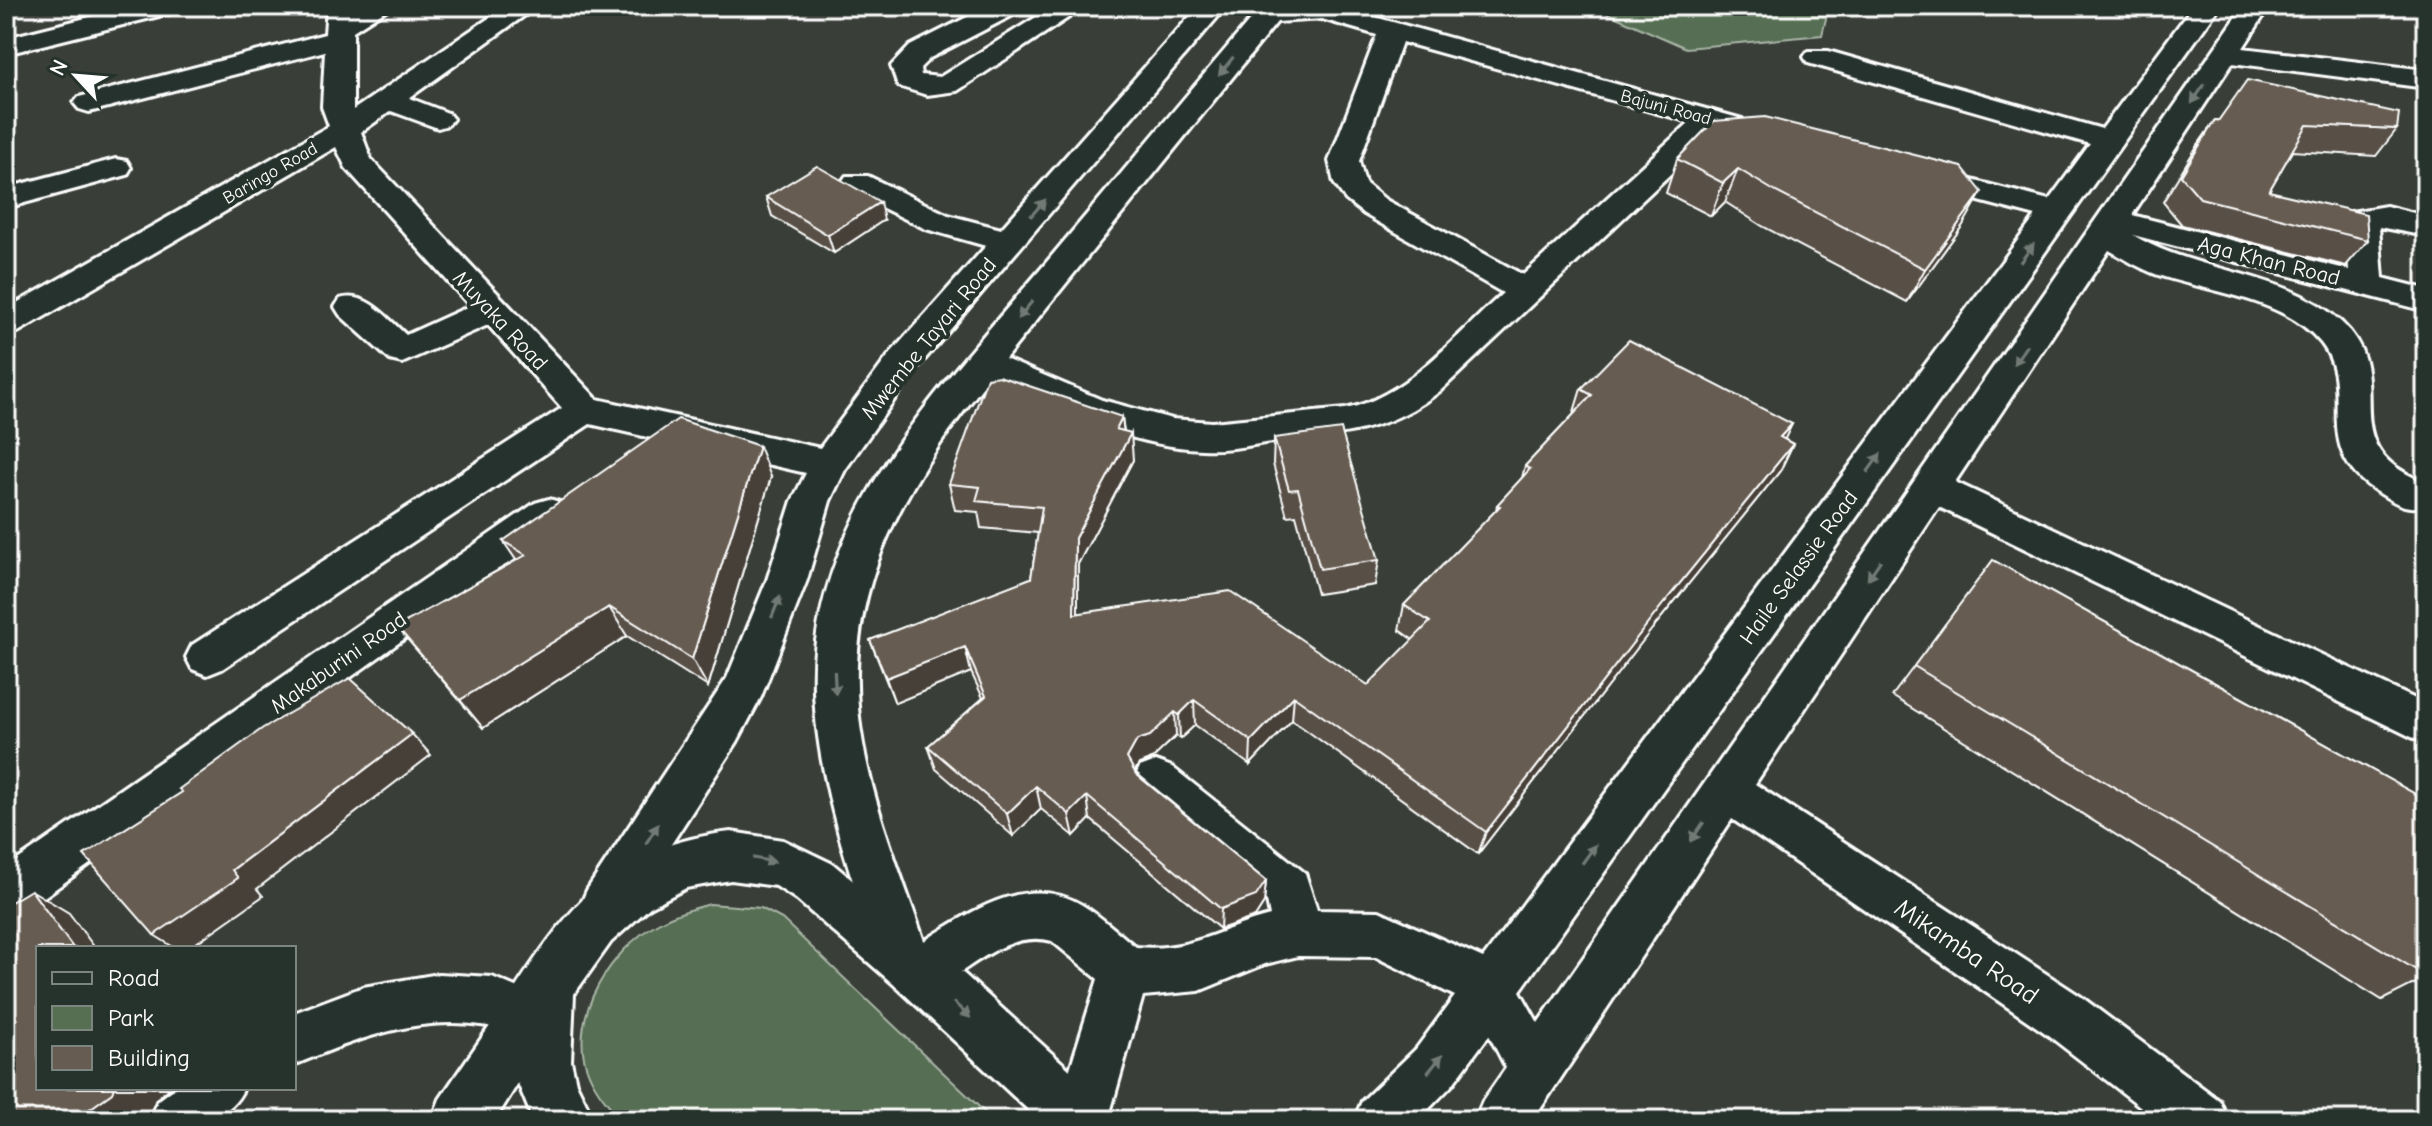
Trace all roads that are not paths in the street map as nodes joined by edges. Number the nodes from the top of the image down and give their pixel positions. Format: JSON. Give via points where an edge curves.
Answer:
{"nodes":[{"id":1,"x":166,"y":6,"type":"edge"},
{"id":2,"x":525,"y":6,"type":"edge"},
{"id":3,"x":1010,"y":6,"type":"edge"},
{"id":4,"x":1073,"y":6,"type":"edge"},
{"id":5,"x":1214,"y":6,"type":"edge"},
{"id":6,"x":2207,"y":6,"type":"edge"},
{"id":7,"x":2257,"y":6,"type":"edge"},
{"id":8,"x":377,"y":7,"type":"edge"},
{"id":9,"x":1320,"y":9,"type":"edge"},
{"id":10,"x":1272,"y":10,"type":"edge"},
{"id":11,"x":86,"y":16,"type":"edge"},
{"id":12,"x":340,"y":21,"type":"edge"},
{"id":13,"x":1392,"y":32,"type":"junction"},
{"id":14,"x":6,"y":46,"type":"edge"},
{"id":15,"x":2225,"y":54,"type":"junction"},
{"id":16,"x":1818,"y":57,"type":"dead end"},
{"id":17,"x":2426,"y":79,"type":"edge"},
{"id":18,"x":388,"y":100,"type":"junction"},
{"id":19,"x":89,"y":103,"type":"dead end"},
{"id":20,"x":1124,"y":109,"type":"junction"},
{"id":21,"x":438,"y":119,"type":"dead end"},
{"id":22,"x":1711,"y":119,"type":"junction"},
{"id":23,"x":1180,"y":123,"type":"junction"},
{"id":24,"x":345,"y":129,"type":"junction"},
{"id":25,"x":1756,"y":131,"type":"edge"},
{"id":26,"x":2099,"y":154,"type":"junction"},
{"id":27,"x":116,"y":168,"type":"dead end"},
{"id":28,"x":1906,"y":172,"type":"edge"},
{"id":29,"x":2138,"y":182,"type":"junction"},
{"id":30,"x":857,"y":183,"type":"dead end"},
{"id":31,"x":6,"y":198,"type":"edge"},
{"id":32,"x":2057,"y":212,"type":"junction"},
{"id":33,"x":2108,"y":226,"type":"junction"},
{"id":34,"x":2426,"y":226,"type":"edge"},
{"id":35,"x":1008,"y":241,"type":"junction"},
{"id":36,"x":2367,"y":285,"type":"junction"},
{"id":37,"x":1526,"y":291,"type":"junction"},
{"id":38,"x":2426,"y":300,"type":"edge"},
{"id":39,"x":352,"y":307,"type":"dead end"},
{"id":40,"x":491,"y":310,"type":"junction"},
{"id":41,"x":6,"y":324,"type":"edge"},
{"id":42,"x":982,"y":363,"type":"junction"},
{"id":43,"x":875,"y":399,"type":"junction"},
{"id":44,"x":585,"y":410,"type":"junction"},
{"id":45,"x":938,"y":417,"type":"junction"},
{"id":46,"x":670,"y":428,"type":"junction"},
{"id":47,"x":631,"y":456,"type":"edge"},
{"id":48,"x":829,"y":464,"type":"junction"},
{"id":49,"x":1931,"y":487,"type":"junction"},
{"id":50,"x":579,"y":493,"type":"edge"},
{"id":51,"x":2413,"y":495,"type":"dead end"},
{"id":52,"x":866,"y":541,"type":"junction"},
{"id":53,"x":797,"y":543,"type":"junction"},
{"id":54,"x":207,"y":657,"type":"dead end"},
{"id":55,"x":2426,"y":725,"type":"edge"},
{"id":56,"x":1156,"y":781,"type":"dead end"},
{"id":57,"x":1726,"y":790,"type":"junction"},
{"id":58,"x":6,"y":896,"type":"edge"},
{"id":59,"x":1298,"y":933,"type":"junction"},
{"id":60,"x":581,"y":938,"type":"junction"},
{"id":61,"x":913,"y":964,"type":"junction"},
{"id":62,"x":1126,"y":970,"type":"junction"},
{"id":63,"x":1491,"y":988,"type":"junction"},
{"id":64,"x":528,"y":1018,"type":"junction"},
{"id":65,"x":296,"y":1038,"type":"edge"},
{"id":66,"x":1535,"y":1070,"type":"junction"},
{"id":67,"x":215,"y":1090,"type":"edge"},
{"id":68,"x":177,"y":1120,"type":"edge"},
{"id":69,"x":461,"y":1120,"type":"edge"},
{"id":70,"x":565,"y":1120,"type":"edge"},
{"id":71,"x":1081,"y":1120,"type":"edge"},
{"id":72,"x":1381,"y":1120,"type":"edge"},
{"id":73,"x":1502,"y":1120,"type":"edge"},
{"id":74,"x":2201,"y":1120,"type":"edge"}],
"edges":[{"from":1,"to":11,"type":"street"},
{"from":2,"to":18,"type":"street","name":"Baringo Road"},
{"from":3,"to":4,"type":"street","via":[[920,52],[905,66],[908,80],[947,85]]},
{"from":5,"to":20,"type":"street","name":"Mwembe Tayari Road"},
{"from":6,"to":26,"type":"street","name":"Haile Selassie Road"},
{"from":7,"to":15,"type":"street"},
{"from":8,"to":12,"type":"street"},
{"from":9,"to":10,"type":"street","name":"Bajuni Road"},
{"from":9,"to":13,"type":"street","name":"Bajuni Road"},
{"from":10,"to":23,"type":"street","one_way":true},
{"from":11,"to":14,"type":"street"},
{"from":12,"to":19,"type":"street"},
{"from":12,"to":24,"type":"street","name":"Muyaka Road","via":[[337,107]]},
{"from":13,"to":22,"type":"street","name":"Bajuni Road"},
{"from":13,"to":37,"type":"street","via":[[1344,161],[1346,180],[1356,195],[1375,207]]},
{"from":15,"to":17,"type":"street"},
{"from":15,"to":29,"type":"street","one_way":true},
{"from":16,"to":26,"type":"street"},
{"from":18,"to":21,"type":"street"},
{"from":18,"to":24,"type":"street","name":"Baringo Road"},
{"from":20,"to":23,"type":"street"},
{"from":35,"to":20,"type":"street","name":"Mwembe Tayari Road","one_way":true},
{"from":22,"to":25,"type":"street","name":"Bajuni Road"},
{"from":22,"to":37,"type":"street"},
{"from":23,"to":42,"type":"street","one_way":true},
{"from":24,"to":40,"type":"street","name":"Muyaka Road","via":[[357,162]]},
{"from":24,"to":41,"type":"street","name":"Baringo Road"},
{"from":26,"to":29,"type":"street"},
{"from":26,"to":32,"type":"street","name":"Haile Selassie Road"},
{"from":27,"to":31,"type":"street"},
{"from":28,"to":32,"type":"street"},
{"from":29,"to":33,"type":"street"},
{"from":30,"to":35,"type":"street","via":[[937,222]]},
{"from":63,"to":32,"type":"street","name":"Haile Selassie Road","one_way":true},
{"from":33,"to":36,"type":"street","name":"Aga Khan Road"},
{"from":33,"to":49,"type":"street","one_way":true},
{"from":33,"to":51,"type":"street","via":[[2165,266],[2276,300],[2333,334],[2349,358],[2355,449],[2387,484]]},
{"from":34,"to":36,"type":"street","via":[[2386,216],[2362,219]]},
{"from":35,"to":43,"type":"street","name":"Mwembe Tayari Road"},
{"from":36,"to":38,"type":"street","name":"Aga Khan Road"},
{"from":37,"to":42,"type":"street","via":[[1400,406],[1351,422],[1203,436],[1164,432],[1121,421]]},
{"from":39,"to":40,"type":"street","via":[[402,351]]},
{"from":40,"to":44,"type":"street","name":"Muyaka Road"},
{"from":42,"to":45,"type":"street"},
{"from":43,"to":45,"type":"street"},
{"from":43,"to":48,"type":"street","name":"Mwembe Tayari Road"},
{"from":44,"to":46,"type":"street"},
{"from":44,"to":54,"type":"street"},
{"from":45,"to":52,"type":"street","via":[[908,458]]},
{"from":46,"to":47,"type":"street"},
{"from":46,"to":48,"type":"street"},
{"from":48,"to":53,"type":"street","name":"Mwembe Tayari Road"},
{"from":49,"to":55,"type":"street"},
{"from":49,"to":57,"type":"street","one_way":true},
{"from":50,"to":58,"type":"street","name":"Makaburini Road"},
{"from":52,"to":53,"type":"street"},
{"from":52,"to":61,"type":"street","one_way":true,"via":[[838,633],[837,717],[844,762]]},
{"from":60,"to":53,"type":"street","name":"Mwembe Tayari Road","one_way":true,"via":[[746,684]]},
{"from":56,"to":59,"type":"street","via":[[1288,889]]},
{"from":57,"to":66,"type":"street","one_way":true},
{"from":57,"to":74,"type":"street","name":"Mikamba Road","via":[[2062,1014]]},
{"from":59,"to":62,"type":"street","via":[[1199,967]]},
{"from":59,"to":63,"type":"street","via":[[1379,934]]},
{"from":60,"to":61,"type":"main road","one_way":true,"via":[[623,895],[677,867],[732,856],[759,858],[805,875]]},
{"from":60,"to":64,"type":"main road"},
{"from":60,"to":70,"type":"main road","via":[[548,996],[541,1025],[545,1082]]},
{"from":61,"to":62,"type":"street","via":[[999,921],[1045,916],[1087,935]]},
{"from":61,"to":71,"type":"main road","one_way":true},
{"from":62,"to":71,"type":"street"},
{"from":63,"to":66,"type":"street"},
{"from":72,"to":63,"type":"street","name":"Haile Selassie Road","one_way":true,"via":[[1434,1067]]},
{"from":64,"to":65,"type":"street","via":[[489,1001],[403,1002],[355,1014]]},
{"from":64,"to":69,"type":"main road"},
{"from":66,"to":73,"type":"street"},
{"from":67,"to":68,"type":"street"}]}
